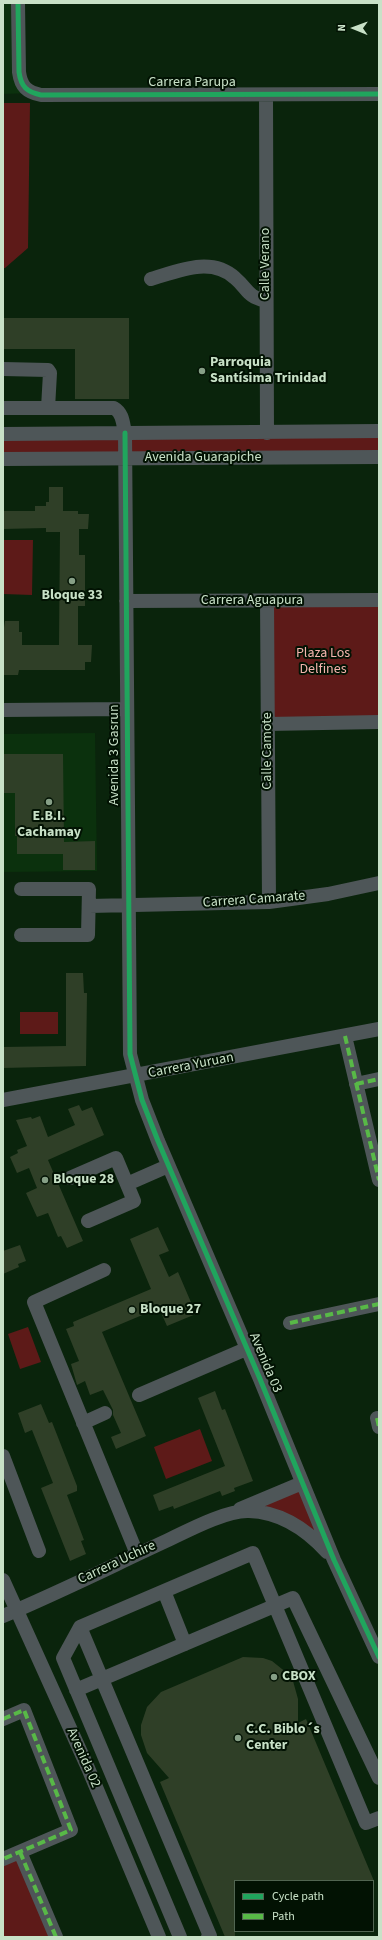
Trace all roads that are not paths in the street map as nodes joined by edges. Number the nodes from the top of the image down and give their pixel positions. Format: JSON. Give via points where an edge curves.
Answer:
{"nodes":[{"id":1,"x":18,"y":3,"type":"edge"},
{"id":2,"x":379,"y":94,"type":"edge"},
{"id":3,"x":266,"y":95,"type":"junction"},
{"id":4,"x":151,"y":279,"type":"dead end"},
{"id":5,"x":266,"y":301,"type":"junction"},
{"id":6,"x":3,"y":369,"type":"edge"},
{"id":7,"x":3,"y":408,"type":"edge"},
{"id":8,"x":48,"y":408,"type":"junction"},
{"id":9,"x":379,"y":432,"type":"edge"},
{"id":10,"x":125,"y":433,"type":"junction"},
{"id":11,"x":267,"y":433,"type":"junction"},
{"id":12,"x":3,"y":434,"type":"edge"},
{"id":13,"x":379,"y":456,"type":"edge"},
{"id":14,"x":3,"y":459,"type":"edge"},
{"id":15,"x":125,"y":459,"type":"junction"},
{"id":16,"x":379,"y":600,"type":"edge"},
{"id":17,"x":126,"y":601,"type":"junction"},
{"id":18,"x":267,"y":601,"type":"junction"},
{"id":19,"x":127,"y":709,"type":"junction"},
{"id":20,"x":3,"y":710,"type":"edge"},
{"id":21,"x":379,"y":722,"type":"edge"},
{"id":22,"x":268,"y":724,"type":"junction"},
{"id":23,"x":379,"y":883,"type":"edge"},
{"id":24,"x":21,"y":889,"type":"dead end"},
{"id":25,"x":269,"y":902,"type":"junction"},
{"id":26,"x":89,"y":906,"type":"junction"},
{"id":27,"x":128,"y":907,"type":"junction"},
{"id":28,"x":20,"y":935,"type":"dead end"},
{"id":29,"x":379,"y":1029,"type":"edge"},
{"id":30,"x":345,"y":1036,"type":"junction"},
{"id":31,"x":135,"y":1077,"type":"junction"},
{"id":32,"x":379,"y":1079,"type":"edge"},
{"id":33,"x":356,"y":1084,"type":"junction"},
{"id":34,"x":3,"y":1100,"type":"edge"},
{"id":35,"x":168,"y":1166,"type":"junction"},
{"id":36,"x":70,"y":1178,"type":"dead end"},
{"id":37,"x":379,"y":1180,"type":"edge"},
{"id":38,"x":127,"y":1184,"type":"junction"},
{"id":39,"x":88,"y":1221,"type":"dead end"},
{"id":40,"x":104,"y":1270,"type":"dead end"},
{"id":41,"x":379,"y":1304,"type":"edge"},
{"id":42,"x":290,"y":1323,"type":"dead end"},
{"id":43,"x":246,"y":1349,"type":"junction"},
{"id":44,"x":139,"y":1395,"type":"dead end"},
{"id":45,"x":105,"y":1413,"type":"dead end"},
{"id":46,"x":83,"y":1422,"type":"junction"},
{"id":47,"x":3,"y":1456,"type":"edge"},
{"id":48,"x":302,"y":1483,"type":"junction"},
{"id":49,"x":232,"y":1513,"type":"junction"},
{"id":50,"x":39,"y":1551,"type":"dead end"},
{"id":51,"x":137,"y":1554,"type":"junction"},
{"id":52,"x":334,"y":1560,"type":"junction"},
{"id":53,"x":3,"y":1580,"type":"edge"},
{"id":54,"x":164,"y":1591,"type":"junction"},
{"id":55,"x":275,"y":1606,"type":"junction"},
{"id":56,"x":9,"y":1613,"type":"edge"},
{"id":57,"x":80,"y":1627,"type":"junction"},
{"id":58,"x":185,"y":1644,"type":"junction"},
{"id":59,"x":376,"y":1647,"type":"edge"},
{"id":60,"x":379,"y":1657,"type":"edge"},
{"id":61,"x":102,"y":1679,"type":"junction"},
{"id":62,"x":76,"y":1690,"type":"junction"},
{"id":63,"x":3,"y":1719,"type":"edge"},
{"id":64,"x":379,"y":1778,"type":"edge"},
{"id":65,"x":379,"y":1818,"type":"edge"},
{"id":66,"x":20,"y":1852,"type":"junction"},
{"id":67,"x":3,"y":1859,"type":"edge"},
{"id":68,"x":56,"y":1937,"type":"edge"},
{"id":69,"x":159,"y":1937,"type":"edge"},
{"id":70,"x":180,"y":1937,"type":"edge"},
{"id":71,"x":208,"y":1937,"type":"edge"}],
"edges":[{"from":1,"to":3,"type":"street","name":"Carrera Parupa","via":[[19,72],[25,89],[32,93]]},
{"from":2,"to":3,"type":"street","name":"Carrera Parupa"},
{"from":3,"to":5,"type":"street","name":"Calle Verano"},
{"from":4,"to":5,"type":"street","via":[[194,266],[215,267],[235,278],[248,294]]},
{"from":5,"to":11,"type":"street","name":"Calle Verano"},
{"from":6,"to":8,"type":"street","via":[[48,370]]},
{"from":7,"to":8,"type":"street","name":"Avenida 3 Gasrun"},
{"from":8,"to":10,"type":"street","name":"Avenida 3 Gasrun","via":[[114,408],[120,412]]},
{"from":9,"to":11,"type":"street","name":"Avenida Guarapiche"},
{"from":10,"to":11,"type":"street","name":"Avenida Guarapiche"},
{"from":10,"to":12,"type":"street","name":"Avenida Guarapiche"},
{"from":10,"to":15,"type":"street","name":"Avenida 3 Gasrun"},
{"from":13,"to":15,"type":"street","name":"Avenida Guarapiche"},
{"from":14,"to":15,"type":"street","name":"Avenida Guarapiche"},
{"from":15,"to":17,"type":"street","name":"Avenida 3 Gasrun"},
{"from":16,"to":18,"type":"street","name":"Carrera Aguapura"},
{"from":17,"to":18,"type":"street","name":"Carrera Aguapura"},
{"from":17,"to":19,"type":"street","name":"Avenida 3 Gasrun"},
{"from":18,"to":22,"type":"street","name":"Calle Camote"},
{"from":19,"to":20,"type":"street"},
{"from":19,"to":27,"type":"street","name":"Avenida 3 Gasrun"},
{"from":21,"to":22,"type":"street"},
{"from":22,"to":25,"type":"street","name":"Calle Camote"},
{"from":23,"to":25,"type":"street","name":"Carrera Camarate","via":[[328,894]]},
{"from":24,"to":26,"type":"street","via":[[89,889]]},
{"from":25,"to":27,"type":"street","name":"Carrera Camarate"},
{"from":26,"to":27,"type":"street","name":"Carrera Camarate"},
{"from":26,"to":28,"type":"street","via":[[88,935]]},
{"from":27,"to":31,"type":"street","name":"Avenida 3 Gasrun","via":[[129,1032]]},
{"from":29,"to":30,"type":"street","name":"Carrera Yuruan"},
{"from":30,"to":31,"type":"street","name":"Carrera Yuruan"},
{"from":30,"to":33,"type":"street"},
{"from":31,"to":34,"type":"street","name":"Carrera Yuruan"},
{"from":31,"to":35,"type":"street","name":"Avenida 03"},
{"from":32,"to":33,"type":"street"},
{"from":33,"to":37,"type":"street"},
{"from":35,"to":38,"type":"street"},
{"from":35,"to":43,"type":"street","name":"Avenida 03"},
{"from":36,"to":38,"type":"street","via":[[116,1158]]},
{"from":38,"to":39,"type":"street","via":[[134,1201]]},
{"from":40,"to":46,"type":"street","via":[[34,1302]]},
{"from":41,"to":42,"type":"street"},
{"from":43,"to":44,"type":"street"},
{"from":43,"to":48,"type":"street","name":"Avenida 03"},
{"from":45,"to":46,"type":"street"},
{"from":46,"to":51,"type":"street"},
{"from":47,"to":50,"type":"street"},
{"from":48,"to":49,"type":"street","name":"Carrera Uchire"},
{"from":48,"to":52,"type":"street","name":"Avenida 03"},
{"from":49,"to":51,"type":"street","name":"Carrera Uchire"},
{"from":49,"to":52,"type":"street","name":"Carrera Uchire","via":[[247,1510],[280,1517],[299,1526],[313,1537]]},
{"from":51,"to":56,"type":"street","name":"Carrera Uchire"},
{"from":52,"to":59,"type":"street","name":"Avenida 03"},
{"from":53,"to":56,"type":"street","name":"Avenida 02"},
{"from":54,"to":55,"type":"street","via":[[253,1553]]},
{"from":54,"to":57,"type":"street"},
{"from":54,"to":58,"type":"street"},
{"from":55,"to":58,"type":"street"},
{"from":55,"to":64,"type":"street","via":[[293,1598]]},
{"from":55,"to":65,"type":"street","via":[[366,1823]]},
{"from":56,"to":69,"type":"street","name":"Avenida 02","via":[[88,1768]]},
{"from":57,"to":61,"type":"street"},
{"from":57,"to":62,"type":"street","via":[[63,1658]]},
{"from":58,"to":61,"type":"street"},
{"from":59,"to":60,"type":"street","name":"Avenida 03"},
{"from":61,"to":62,"type":"street"},
{"from":61,"to":71,"type":"street","via":[[210,1936]]},
{"from":62,"to":70,"type":"street"},
{"from":63,"to":66,"type":"street","via":[[24,1710],[71,1830]]},
{"from":66,"to":67,"type":"street"},
{"from":66,"to":68,"type":"street"}]}
